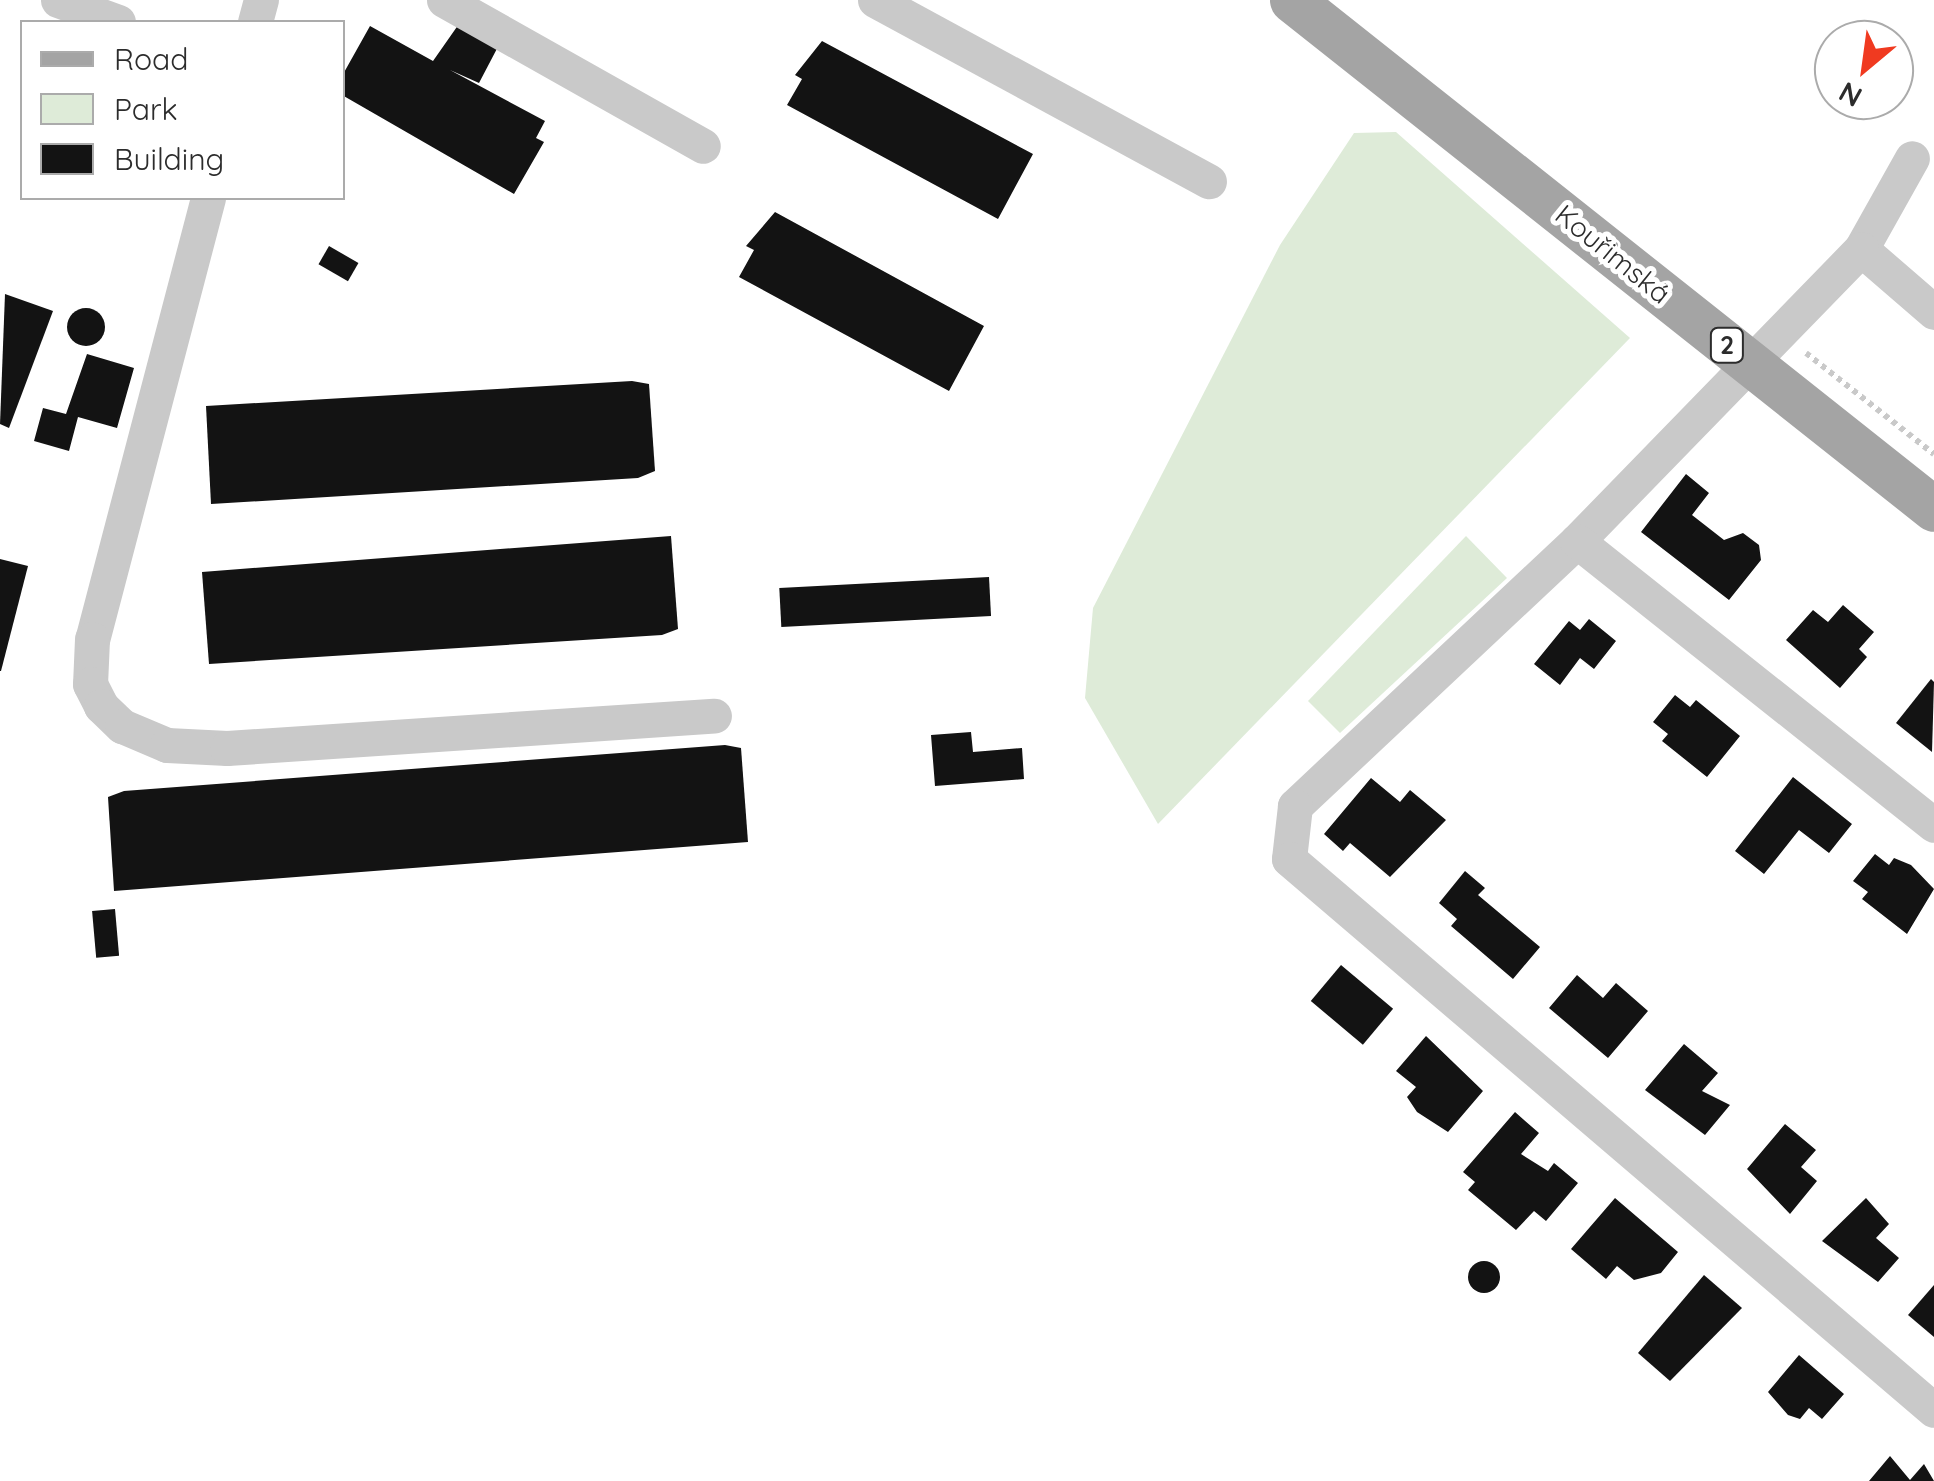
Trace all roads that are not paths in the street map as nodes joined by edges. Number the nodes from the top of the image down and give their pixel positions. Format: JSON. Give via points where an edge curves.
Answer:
{"nodes":[{"id":1,"x":58,"y":0,"type":"edge"},
{"id":2,"x":444,"y":0,"type":"edge"},
{"id":3,"x":875,"y":0,"type":"edge"},
{"id":4,"x":1292,"y":0,"type":"edge"},
{"id":5,"x":113,"y":20,"type":"edge"},
{"id":6,"x":703,"y":146,"type":"dead end"},
{"id":7,"x":1912,"y":158,"type":"dead end"},
{"id":8,"x":1208,"y":182,"type":"dead end"},
{"id":9,"x":207,"y":200,"type":"edge"},
{"id":10,"x":1852,"y":260,"type":"junction"},
{"id":11,"x":1934,"y":312,"type":"edge"},
{"id":12,"x":1753,"y":366,"type":"junction"},
{"id":13,"x":1934,"y":509,"type":"edge"},
{"id":14,"x":1577,"y":541,"type":"junction"},
{"id":15,"x":714,"y":716,"type":"dead end"},
{"id":16,"x":1934,"y":824,"type":"edge"},
{"id":17,"x":1934,"y":1410,"type":"edge"}],
"edges":[{"from":1,"to":5,"type":"street"},
{"from":2,"to":6,"type":"street"},
{"from":3,"to":8,"type":"street"},
{"from":4,"to":12,"type":"main road","name":"Kouřimská","number":"2"},
{"from":7,"to":10,"type":"street"},
{"from":9,"to":15,"type":"street","via":[[92,639],[90,684],[101,706],[122,726],[167,744],[227,748]]},
{"from":10,"to":11,"type":"street"},
{"from":10,"to":12,"type":"street"},
{"from":12,"to":13,"type":"main road","name":"Kouřimská","number":"2"},
{"from":12,"to":14,"type":"street"},
{"from":14,"to":16,"type":"street"},
{"from":14,"to":17,"type":"street","via":[[1294,806],[1288,858]]}]}
